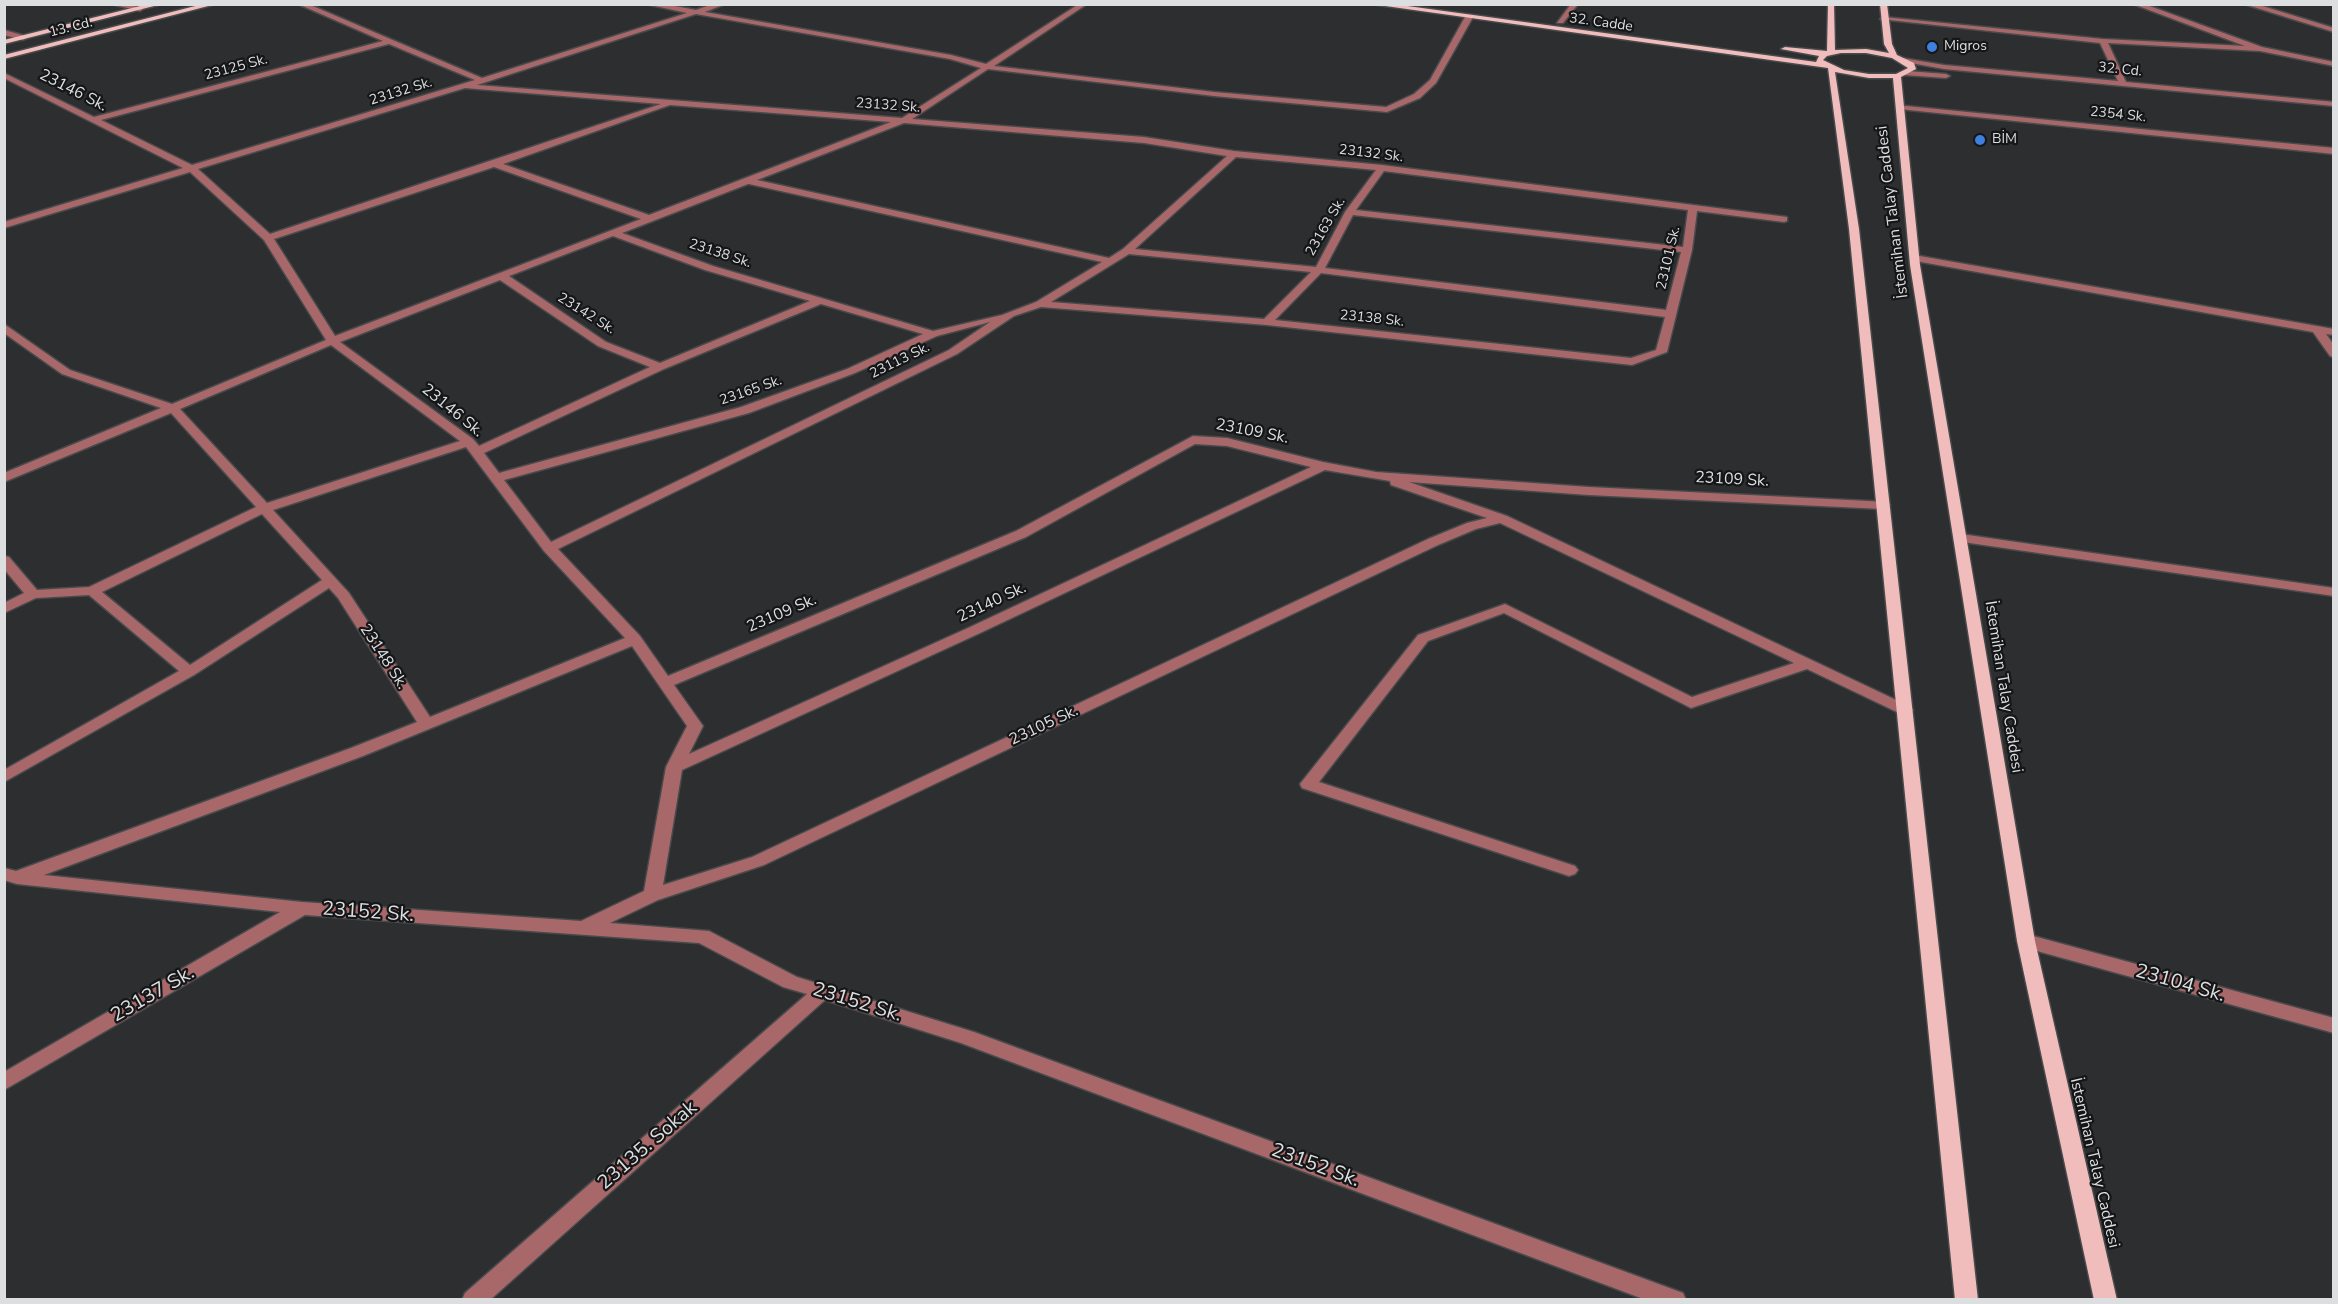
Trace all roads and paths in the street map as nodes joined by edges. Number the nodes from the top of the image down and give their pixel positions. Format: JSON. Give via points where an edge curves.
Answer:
{"nodes":[{"id":1,"x":114,"y":4,"type":"edge"},
{"id":2,"x":159,"y":4,"type":"edge"},
{"id":3,"x":213,"y":4,"type":"edge"},
{"id":4,"x":301,"y":4,"type":"edge"},
{"id":5,"x":649,"y":4,"type":"edge"},
{"id":6,"x":722,"y":4,"type":"edge"},
{"id":7,"x":1084,"y":4,"type":"edge"},
{"id":8,"x":1374,"y":4,"type":"edge"},
{"id":9,"x":1438,"y":4,"type":"edge"},
{"id":10,"x":1575,"y":4,"type":"edge"},
{"id":11,"x":1832,"y":4,"type":"edge"},
{"id":12,"x":1883,"y":4,"type":"edge"},
{"id":13,"x":2136,"y":4,"type":"edge"},
{"id":14,"x":2247,"y":4,"type":"edge"},
{"id":15,"x":140,"y":9,"type":"junction"},
{"id":16,"x":695,"y":13,"type":"junction"},
{"id":17,"x":1469,"y":17,"type":"junction"},
{"id":18,"x":1884,"y":19,"type":"junction"},
{"id":19,"x":1560,"y":21,"type":"junction"},
{"id":20,"x":1629,"y":29,"type":"dead end"},
{"id":21,"x":2334,"y":30,"type":"edge"},
{"id":22,"x":4,"y":33,"type":"edge"},
{"id":23,"x":23,"y":38,"type":"junction"},
{"id":24,"x":2103,"y":41,"type":"junction"},
{"id":25,"x":4,"y":42,"type":"edge"},
{"id":26,"x":388,"y":42,"type":"junction"},
{"id":27,"x":1778,"y":48,"type":"dead end"},
{"id":28,"x":2260,"y":49,"type":"junction"},
{"id":29,"x":1827,"y":53,"type":"junction"},
{"id":30,"x":1894,"y":56,"type":"junction"},
{"id":31,"x":4,"y":57,"type":"edge"},
{"id":32,"x":1905,"y":60,"type":"junction"},
{"id":33,"x":2334,"y":64,"type":"edge"},
{"id":34,"x":987,"y":67,"type":"junction"},
{"id":35,"x":1827,"y":67,"type":"junction"},
{"id":36,"x":1902,"y":74,"type":"junction"},
{"id":37,"x":4,"y":75,"type":"edge"},
{"id":38,"x":483,"y":81,"type":"junction"},
{"id":39,"x":2123,"y":84,"type":"junction"},
{"id":40,"x":465,"y":86,"type":"junction"},
{"id":41,"x":671,"y":103,"type":"junction"},
{"id":42,"x":2334,"y":104,"type":"edge"},
{"id":43,"x":1899,"y":107,"type":"junction"},
{"id":44,"x":2334,"y":113,"type":"edge"},
{"id":45,"x":91,"y":120,"type":"junction"},
{"id":46,"x":905,"y":120,"type":"junction"},
{"id":47,"x":2334,"y":152,"type":"edge"},
{"id":48,"x":1234,"y":154,"type":"junction"},
{"id":49,"x":494,"y":164,"type":"junction"},
{"id":50,"x":1382,"y":168,"type":"junction"},
{"id":51,"x":194,"y":170,"type":"junction"},
{"id":52,"x":749,"y":181,"type":"junction"},
{"id":53,"x":1693,"y":208,"type":"junction"},
{"id":54,"x":1350,"y":212,"type":"junction"},
{"id":55,"x":651,"y":219,"type":"junction"},
{"id":56,"x":1784,"y":219,"type":"dead end"},
{"id":57,"x":4,"y":225,"type":"edge"},
{"id":58,"x":614,"y":233,"type":"junction"},
{"id":59,"x":268,"y":237,"type":"junction"},
{"id":60,"x":1687,"y":250,"type":"junction"},
{"id":61,"x":1127,"y":251,"type":"junction"},
{"id":62,"x":1914,"y":258,"type":"junction"},
{"id":63,"x":1110,"y":261,"type":"junction"},
{"id":64,"x":1318,"y":270,"type":"junction"},
{"id":65,"x":501,"y":276,"type":"junction"},
{"id":66,"x":822,"y":300,"type":"junction"},
{"id":67,"x":1040,"y":304,"type":"junction"},
{"id":68,"x":1010,"y":314,"type":"junction"},
{"id":69,"x":1670,"y":314,"type":"junction"},
{"id":70,"x":1267,"y":322,"type":"junction"},
{"id":71,"x":4,"y":327,"type":"edge"},
{"id":72,"x":2317,"y":329,"type":"junction"},
{"id":73,"x":2334,"y":332,"type":"edge"},
{"id":74,"x":933,"y":334,"type":"junction"},
{"id":75,"x":332,"y":341,"type":"junction"},
{"id":76,"x":2334,"y":354,"type":"edge"},
{"id":77,"x":660,"y":367,"type":"junction"},
{"id":78,"x":173,"y":408,"type":"junction"},
{"id":79,"x":473,"y":447,"type":"junction"},
{"id":80,"x":1323,"y":466,"type":"junction"},
{"id":81,"x":1376,"y":476,"type":"junction"},
{"id":82,"x":4,"y":477,"type":"edge"},
{"id":83,"x":495,"y":478,"type":"junction"},
{"id":84,"x":1883,"y":505,"type":"junction"},
{"id":85,"x":264,"y":508,"type":"junction"},
{"id":86,"x":1503,"y":519,"type":"junction"},
{"id":87,"x":1960,"y":538,"type":"junction"},
{"id":88,"x":549,"y":548,"type":"junction"},
{"id":89,"x":4,"y":560,"type":"edge"},
{"id":90,"x":331,"y":581,"type":"junction"},
{"id":91,"x":92,"y":591,"type":"junction"},
{"id":92,"x":2334,"y":592,"type":"edge"},
{"id":93,"x":33,"y":594,"type":"junction"},
{"id":94,"x":4,"y":609,"type":"edge"},
{"id":95,"x":635,"y":639,"type":"junction"},
{"id":96,"x":1807,"y":664,"type":"junction"},
{"id":97,"x":189,"y":672,"type":"junction"},
{"id":98,"x":665,"y":683,"type":"junction"},
{"id":99,"x":1905,"y":710,"type":"junction"},
{"id":100,"x":426,"y":723,"type":"junction"},
{"id":101,"x":674,"y":767,"type":"junction"},
{"id":102,"x":4,"y":777,"type":"edge"},
{"id":103,"x":1569,"y":870,"type":"dead end"},
{"id":104,"x":11,"y":876,"type":"edge"},
{"id":105,"x":652,"y":895,"type":"junction"},
{"id":106,"x":302,"y":908,"type":"junction"},
{"id":107,"x":584,"y":928,"type":"junction"},
{"id":108,"x":2026,"y":941,"type":"junction"},
{"id":109,"x":822,"y":992,"type":"junction"},
{"id":110,"x":2334,"y":1026,"type":"edge"},
{"id":111,"x":4,"y":1082,"type":"edge"},
{"id":112,"x":473,"y":1299,"type":"edge"},
{"id":113,"x":1675,"y":1299,"type":"edge"},
{"id":114,"x":1967,"y":1299,"type":"edge"},
{"id":115,"x":2106,"y":1299,"type":"edge"}],
"edges":[{"from":1,"to":15,"type":"street"},
{"from":2,"to":15,"type":"main road","name":"13. Cd."},
{"from":3,"to":31,"type":"main road","name":"13. Cd."},
{"from":4,"to":26,"type":"street"},
{"from":5,"to":16,"type":"street"},
{"from":6,"to":16,"type":"street"},
{"from":7,"to":34,"type":"street"},
{"from":8,"to":17,"type":"main road","name":"32. Cadde"},
{"from":9,"to":19,"type":"main road","name":"32. Cadde"},
{"from":10,"to":19,"type":"street"},
{"from":11,"to":29,"type":"main road"},
{"from":12,"to":18,"type":"main road"},
{"from":13,"to":28,"type":"street"},
{"from":14,"to":21,"type":"street"},
{"from":15,"to":23,"type":"main road","name":"13. Cd."},
{"from":16,"to":34,"type":"street","via":[[951,57]]},
{"from":16,"to":38,"type":"street"},
{"from":17,"to":34,"type":"street","via":[[1433,81],[1417,96],[1387,110]]},
{"from":17,"to":35,"type":"main road","name":"32. Cadde"},
{"from":18,"to":24,"type":"street"},
{"from":18,"to":30,"type":"main road"},
{"from":19,"to":20,"type":"main road","name":"32. Cadde"},
{"from":22,"to":23,"type":"street"},
{"from":23,"to":25,"type":"main road","name":"13. Cd."},
{"from":24,"to":28,"type":"street"},
{"from":24,"to":39,"type":"street"},
{"from":26,"to":38,"type":"street"},
{"from":26,"to":45,"type":"street","name":"23125 Sk."},
{"from":27,"to":29,"type":"main road"},
{"from":28,"to":33,"type":"street"},
{"from":29,"to":30,"type":"main road","via":[[1866,51]]},
{"from":29,"to":35,"type":"main road","via":[[1820,57]]},
{"from":30,"to":32,"type":"main road"},
{"from":32,"to":36,"type":"main road","name":"İstemihan Talay Caddesi","via":[[1912,69]]},
{"from":32,"to":39,"type":"street","name":"32. Cd."},
{"from":34,"to":46,"type":"street"},
{"from":35,"to":36,"type":"main road","name":"32. Cadde","via":[[1869,76]]},
{"from":35,"to":84,"type":"main road","via":[[1854,229]]},
{"from":36,"to":43,"type":"main road","name":"İstemihan Talay Caddesi"},
{"from":36,"to":44,"type":"street","name":"32. Cd."},
{"from":37,"to":45,"type":"street","name":"23146 Sk."},
{"from":38,"to":40,"type":"street"},
{"from":39,"to":42,"type":"street","name":"32. Cd."},
{"from":40,"to":41,"type":"street","name":"23132 Sk."},
{"from":40,"to":51,"type":"street","name":"23132 Sk."},
{"from":41,"to":46,"type":"street","name":"23132 Sk."},
{"from":41,"to":49,"type":"street"},
{"from":43,"to":47,"type":"street","name":"2354 Sk."},
{"from":43,"to":62,"type":"main road","name":"İstemihan Talay Caddesi"},
{"from":45,"to":51,"type":"street","name":"23146 Sk."},
{"from":46,"to":48,"type":"street","name":"23132 Sk.","via":[[1144,140]]},
{"from":46,"to":52,"type":"street"},
{"from":48,"to":50,"type":"street","name":"23132 Sk."},
{"from":48,"to":61,"type":"street","name":"23113 Sk."},
{"from":49,"to":55,"type":"street"},
{"from":49,"to":59,"type":"street"},
{"from":50,"to":53,"type":"street","name":"23132 Sk."},
{"from":50,"to":54,"type":"street","name":"23163 Sk."},
{"from":51,"to":57,"type":"street","name":"23132 Sk."},
{"from":51,"to":59,"type":"street","name":"23146 Sk."},
{"from":52,"to":55,"type":"street"},
{"from":52,"to":63,"type":"street"},
{"from":53,"to":56,"type":"street","name":"23132 Sk."},
{"from":53,"to":60,"type":"street","name":"23101 Sk."},
{"from":54,"to":60,"type":"street"},
{"from":54,"to":64,"type":"street","name":"23163 Sk."},
{"from":55,"to":58,"type":"street"},
{"from":58,"to":65,"type":"street"},
{"from":58,"to":66,"type":"street","name":"23138 Sk.","via":[[709,268]]},
{"from":59,"to":75,"type":"street","name":"23146 Sk."},
{"from":60,"to":69,"type":"street","name":"23101 Sk."},
{"from":61,"to":63,"type":"street","name":"23113 Sk."},
{"from":61,"to":64,"type":"street"},
{"from":62,"to":72,"type":"street"},
{"from":62,"to":87,"type":"main road","name":"İstemihan Talay Caddesi"},
{"from":63,"to":67,"type":"street","name":"23113 Sk."},
{"from":64,"to":69,"type":"street"},
{"from":64,"to":70,"type":"street","name":"23163 Sk."},
{"from":65,"to":75,"type":"street"},
{"from":65,"to":77,"type":"street","name":"23142 Sk.","via":[[602,344]]},
{"from":66,"to":74,"type":"street","name":"23138 Sk."},
{"from":66,"to":77,"type":"street"},
{"from":67,"to":68,"type":"street","name":"23113 Sk."},
{"from":67,"to":70,"type":"street","name":"23138 Sk."},
{"from":68,"to":74,"type":"street","name":"23165 Sk."},
{"from":68,"to":88,"type":"street","name":"23113 Sk.","via":[[953,352]]},
{"from":69,"to":70,"type":"street","name":"23138 Sk.","via":[[1661,352],[1632,362]]},
{"from":71,"to":78,"type":"street","name":"23148 Sk.","via":[[66,372]]},
{"from":72,"to":73,"type":"street"},
{"from":72,"to":76,"type":"street"},
{"from":74,"to":83,"type":"street","name":"23165 Sk.","via":[[851,371],[746,410]]},
{"from":75,"to":78,"type":"street"},
{"from":75,"to":79,"type":"street","name":"23146 Sk."},
{"from":77,"to":79,"type":"street"},
{"from":78,"to":82,"type":"street"},
{"from":78,"to":85,"type":"street","name":"23148 Sk."},
{"from":79,"to":83,"type":"street","name":"23146 Sk."},
{"from":79,"to":85,"type":"street"},
{"from":80,"to":81,"type":"street","name":"23109 Sk."},
{"from":80,"to":98,"type":"street","name":"23109 Sk.","via":[[1227,442],[1193,440],[1021,534]]},
{"from":80,"to":101,"type":"street","name":"23140 Sk."},
{"from":81,"to":84,"type":"street","name":"23109 Sk.","via":[[1589,492]]},
{"from":81,"to":86,"type":"street"},
{"from":83,"to":88,"type":"street","name":"23146 Sk."},
{"from":84,"to":99,"type":"main road"},
{"from":85,"to":90,"type":"street","name":"23148 Sk."},
{"from":85,"to":91,"type":"street"},
{"from":86,"to":96,"type":"street"},
{"from":86,"to":105,"type":"street","name":"23105 Sk.","via":[[1432,542],[758,861]]},
{"from":87,"to":92,"type":"street"},
{"from":87,"to":108,"type":"main road","name":"İstemihan Talay Caddesi"},
{"from":88,"to":95,"type":"street","name":"23146 Sk."},
{"from":89,"to":93,"type":"street"},
{"from":90,"to":97,"type":"street"},
{"from":90,"to":100,"type":"street","name":"23148 Sk."},
{"from":91,"to":93,"type":"street"},
{"from":91,"to":97,"type":"street"},
{"from":93,"to":94,"type":"street"},
{"from":95,"to":98,"type":"street","name":"23146 Sk."},
{"from":95,"to":100,"type":"street"},
{"from":96,"to":99,"type":"street"},
{"from":96,"to":103,"type":"street","via":[[1692,703],[1505,608],[1423,638],[1308,784]]},
{"from":97,"to":102,"type":"street"},
{"from":98,"to":101,"type":"street","name":"23146 Sk.","via":[[695,726]]},
{"from":99,"to":114,"type":"main road"},
{"from":100,"to":104,"type":"street","via":[[357,752]]},
{"from":101,"to":105,"type":"street","name":"23146 Sk."},
{"from":104,"to":106,"type":"street","name":"23152 Sk."},
{"from":105,"to":107,"type":"street","name":"23105 Sk."},
{"from":106,"to":107,"type":"street","name":"23152 Sk."},
{"from":106,"to":111,"type":"street","name":"23137 Sk."},
{"from":107,"to":109,"type":"street","name":"23152 Sk.","via":[[702,936],[790,982]]},
{"from":108,"to":110,"type":"street","name":"23104 Sk."},
{"from":108,"to":115,"type":"main road","name":"İstemihan Talay Caddesi"},
{"from":109,"to":112,"type":"street","name":"23135. Sokak"},
{"from":109,"to":113,"type":"street","name":"23152 Sk.","via":[[967,1036]]}]}
